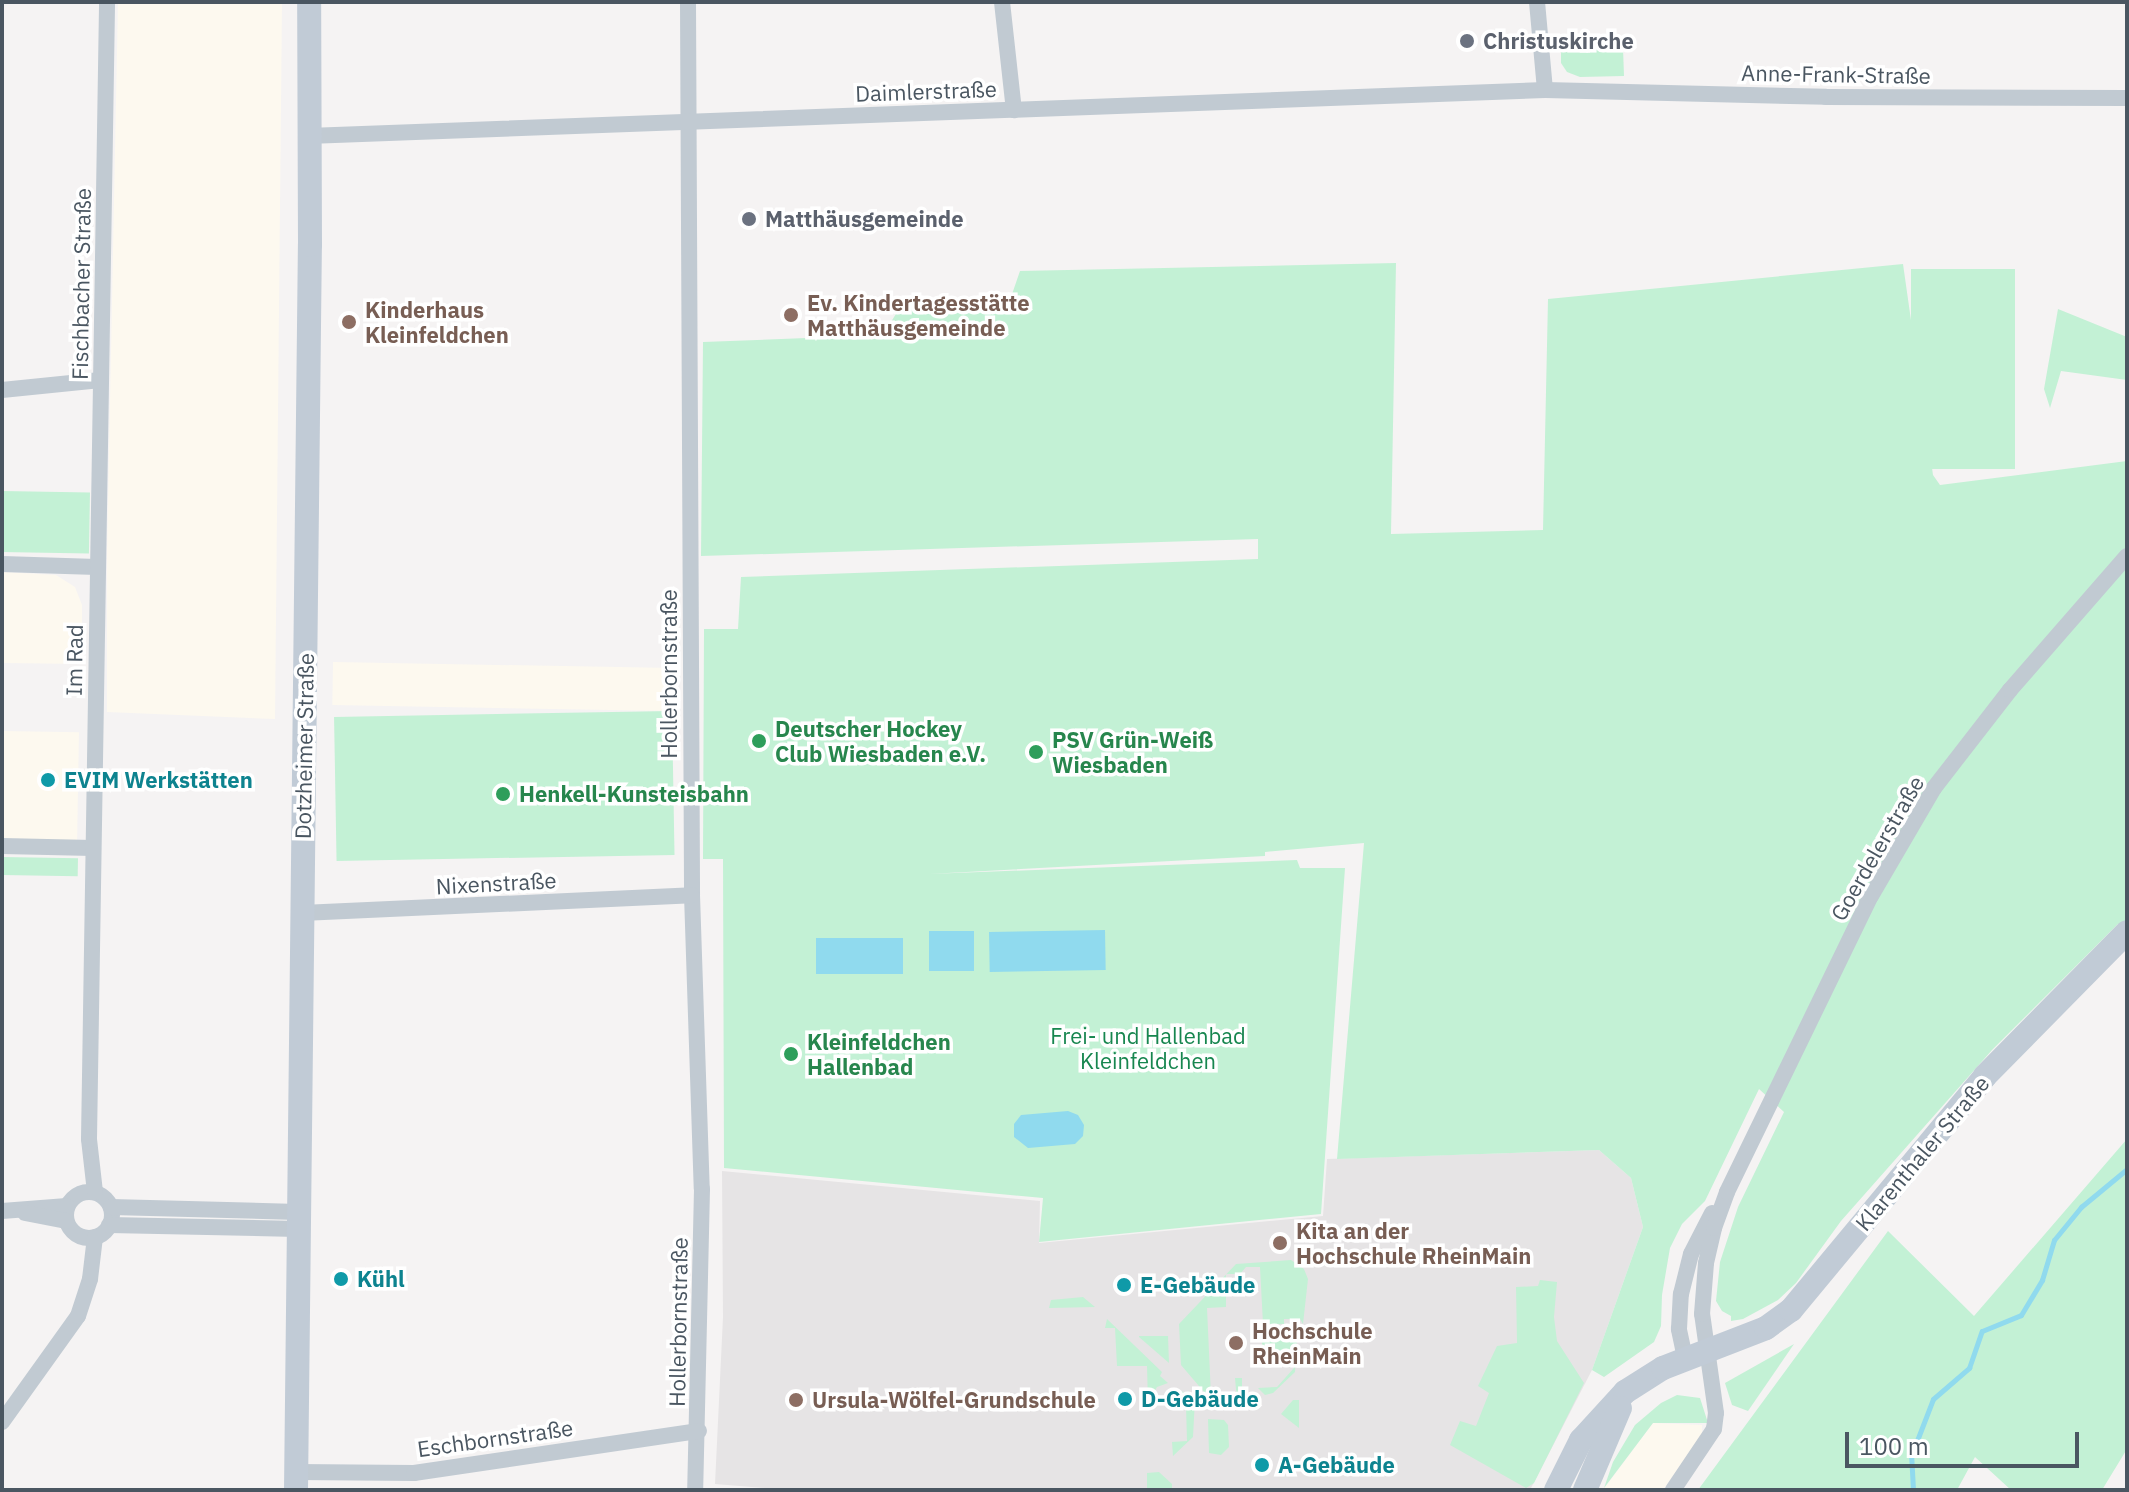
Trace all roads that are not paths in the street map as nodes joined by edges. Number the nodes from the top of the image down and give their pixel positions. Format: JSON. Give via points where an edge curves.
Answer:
{"nodes":[{"id":1,"x":107,"y":2,"type":"edge"},
{"id":2,"x":309,"y":2,"type":"edge"},
{"id":3,"x":688,"y":2,"type":"edge"},
{"id":4,"x":1002,"y":2,"type":"edge"},
{"id":5,"x":1537,"y":2,"type":"edge"},
{"id":6,"x":1545,"y":90,"type":"junction"},
{"id":7,"x":2127,"y":98,"type":"edge"},
{"id":8,"x":1014,"y":110,"type":"junction"},
{"id":9,"x":689,"y":122,"type":"junction"},
{"id":10,"x":308,"y":136,"type":"junction"},
{"id":11,"x":100,"y":380,"type":"junction"},
{"id":12,"x":2,"y":390,"type":"edge"},
{"id":13,"x":2125,"y":557,"type":"edge"},
{"id":14,"x":2,"y":564,"type":"edge"},
{"id":15,"x":97,"y":567,"type":"junction"},
{"id":16,"x":2,"y":846,"type":"edge"},
{"id":17,"x":93,"y":848,"type":"junction"},
{"id":18,"x":692,"y":895,"type":"junction"},
{"id":19,"x":302,"y":913,"type":"junction"},
{"id":20,"x":2127,"y":932,"type":"edge"},
{"id":21,"x":1727,"y":1192,"type":"junction"},
{"id":22,"x":87,"y":1193,"type":"junction"},
{"id":23,"x":111,"y":1207,"type":"junction"},
{"id":24,"x":2,"y":1211,"type":"edge"},
{"id":25,"x":67,"y":1214,"type":"junction"},
{"id":26,"x":298,"y":1220,"type":"junction"},
{"id":27,"x":109,"y":1225,"type":"junction"},
{"id":28,"x":89,"y":1237,"type":"junction"},
{"id":29,"x":1695,"y":1355,"type":"junction"},
{"id":30,"x":1643,"y":1379,"type":"junction"},
{"id":31,"x":2,"y":1422,"type":"edge"},
{"id":32,"x":699,"y":1431,"type":"junction"},
{"id":33,"x":296,"y":1481,"type":"edge"},
{"id":34,"x":695,"y":1490,"type":"edge"},
{"id":35,"x":1556,"y":1490,"type":"edge"},
{"id":36,"x":1585,"y":1490,"type":"edge"},
{"id":37,"x":1673,"y":1490,"type":"edge"}],
"edges":[{"from":1,"to":11,"type":"street","name":"Fischbacher Straße"},
{"from":2,"to":10,"type":"main road","name":"Dotzheimer Straße"},
{"from":3,"to":9,"type":"street","name":"Hollerbornstraße"},
{"from":4,"to":8,"type":"street"},
{"from":5,"to":6,"type":"street"},
{"from":6,"to":7,"type":"street","name":"Anne-Frank-Straße"},
{"from":6,"to":8,"type":"street","name":"Daimlerstraße"},
{"from":8,"to":9,"type":"street","name":"Daimlerstraße"},
{"from":9,"to":10,"type":"street","name":"Daimlerstraße"},
{"from":9,"to":18,"type":"street","name":"Hollerbornstraße"},
{"from":10,"to":19,"type":"main road","name":"Dotzheimer Straße"},
{"from":11,"to":12,"type":"street"},
{"from":11,"to":15,"type":"street","name":"Fischbacher Straße"},
{"from":13,"to":21,"type":"street","name":"Goerdelerstraße","via":[[1934,788],[1871,896]]},
{"from":14,"to":15,"type":"street"},
{"from":15,"to":17,"type":"street","name":"Im Rad"},
{"from":16,"to":17,"type":"street"},
{"from":17,"to":22,"type":"street","name":"Im Rad"},
{"from":18,"to":19,"type":"street","name":"Nixenstraße"},
{"from":18,"to":32,"type":"street","name":"Hollerbornstraße","via":[[702,1189]]},
{"from":19,"to":26,"type":"main road","name":"Dotzheimer Straße"},
{"from":20,"to":29,"type":"main road","name":"Klarenthaler Straße","via":[[1985,1076],[1808,1293],[1771,1325]]},
{"from":21,"to":29,"type":"street","name":"Goerdelerstraße","via":[[1706,1263]]},
{"from":21,"to":29,"type":"street","name":"Goerdelerstraße","via":[[1699,1235],[1685,1274],[1679,1329]]},
{"from":22,"to":23,"type":"street"},
{"from":22,"to":25,"type":"street"},
{"from":23,"to":26,"type":"street"},
{"from":23,"to":27,"type":"street"},
{"from":24,"to":25,"type":"street"},
{"from":25,"to":28,"type":"street","via":[[72,1231]]},
{"from":26,"to":27,"type":"street"},
{"from":26,"to":33,"type":"main road","name":"Dotzheimer Straße"},
{"from":27,"to":28,"type":"street"},
{"from":28,"to":31,"type":"street","via":[[85,1296],[73,1325]]},
{"from":29,"to":30,"type":"main road","name":"Klarenthaler Straße"},
{"from":29,"to":37,"type":"street","via":[[1715,1405],[1714,1429]]},
{"from":30,"to":35,"type":"main road","name":"Klarenthaler Straße","via":[[1592,1426]]},
{"from":30,"to":36,"type":"main road","name":"Klarenthaler Straße","via":[[1611,1424]]},
{"from":32,"to":33,"type":"street","name":"Eschbornstraße","via":[[414,1473]]},
{"from":32,"to":34,"type":"street","name":"Hollerbornstraße"}]}
